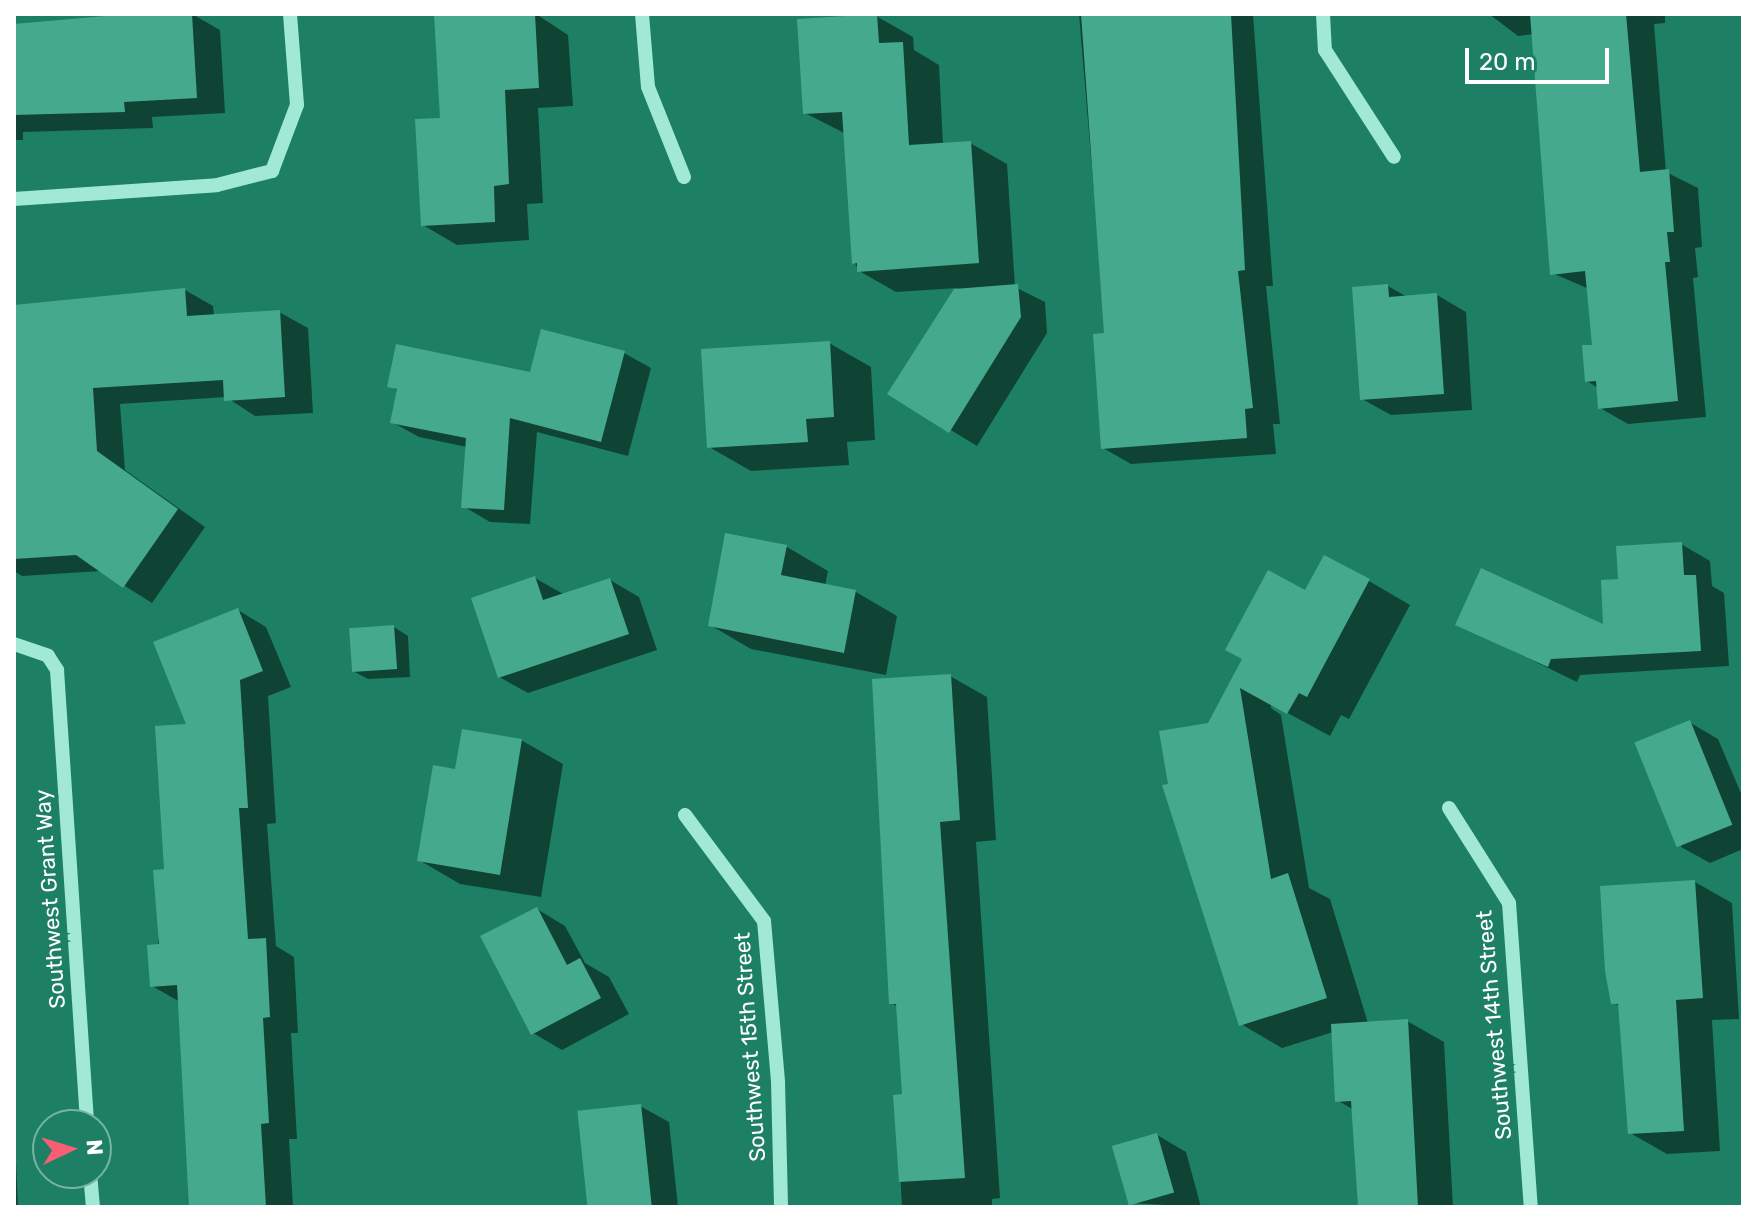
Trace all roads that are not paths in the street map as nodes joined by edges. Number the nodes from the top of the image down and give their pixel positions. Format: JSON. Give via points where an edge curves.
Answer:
{"nodes":[{"id":1,"x":290,"y":14,"type":"edge"},
{"id":2,"x":642,"y":14,"type":"edge"},
{"id":3,"x":1323,"y":14,"type":"edge"},
{"id":4,"x":1394,"y":157,"type":"dead end"},
{"id":5,"x":684,"y":177,"type":"dead end"},
{"id":6,"x":14,"y":199,"type":"edge"},
{"id":7,"x":14,"y":644,"type":"edge"},
{"id":8,"x":1449,"y":808,"type":"dead end"},
{"id":9,"x":685,"y":815,"type":"dead end"},
{"id":10,"x":86,"y":1109,"type":"edge"},
{"id":11,"x":781,"y":1207,"type":"edge"},
{"id":12,"x":1531,"y":1207,"type":"edge"}],
"edges":[{"from":1,"to":6,"type":"street","via":[[297,105],[272,171],[217,185]]},
{"from":2,"to":5,"type":"street","via":[[648,87]]},
{"from":3,"to":4,"type":"street","via":[[1325,50]]},
{"from":7,"to":10,"type":"street","name":"Southwest Grant Way","via":[[48,656],[57,670]]},
{"from":8,"to":12,"type":"street","name":"Southwest 14th Street","via":[[1509,903]]},
{"from":9,"to":11,"type":"street","name":"Southwest 15th Street","via":[[764,921],[778,1082]]}]}
